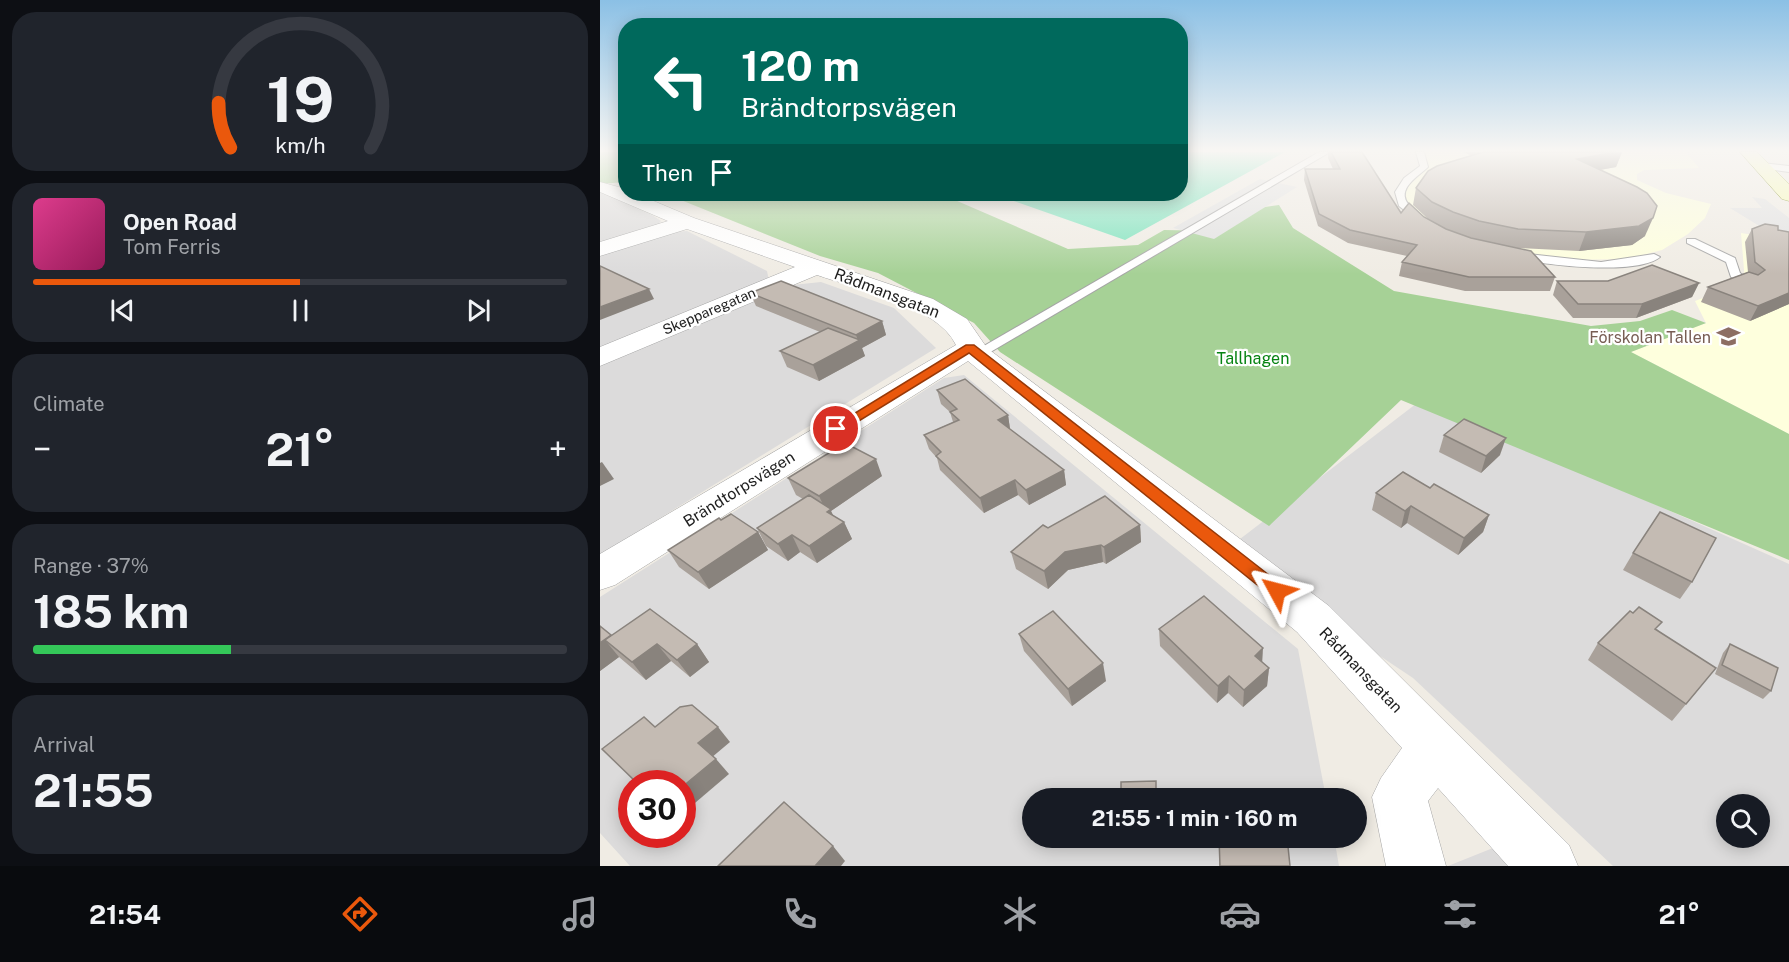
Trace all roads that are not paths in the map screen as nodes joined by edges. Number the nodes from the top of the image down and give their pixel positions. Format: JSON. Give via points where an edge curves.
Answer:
{"nodes":[{"id":1,"x":1254,"y":192,"type":"edge"},
{"id":2,"x":1400,"y":192,"type":"edge"},
{"id":3,"x":638,"y":201,"type":"edge"},
{"id":4,"x":687,"y":222,"type":"junction"},
{"id":5,"x":1436,"y":230,"type":"edge"},
{"id":6,"x":1691,"y":241,"type":"dead end"},
{"id":7,"x":600,"y":249,"type":"edge"},
{"id":8,"x":1505,"y":253,"type":"edge"},
{"id":9,"x":1654,"y":257,"type":"dead end"},
{"id":10,"x":818,"y":266,"type":"junction"},
{"id":11,"x":1749,"y":283,"type":"edge"},
{"id":12,"x":973,"y":351,"type":"junction"},
{"id":13,"x":600,"y":357,"type":"edge"},
{"id":14,"x":600,"y":574,"type":"edge"},
{"id":15,"x":1439,"y":752,"type":"junction"},
{"id":16,"x":1416,"y":866,"type":"edge"},
{"id":17,"x":1548,"y":866,"type":"edge"}],
"edges":[{"from":1,"to":12,"type":"lane"},
{"from":2,"to":5,"type":"lane","via":[[1402,204]]},
{"from":3,"to":4,"type":"street","name":"Rådmansgatan"},
{"from":4,"to":7,"type":"street"},
{"from":4,"to":10,"type":"street","name":"Rådmansgatan"},
{"from":6,"to":11,"type":"lane","via":[[1731,260],[1735,275]]},
{"from":8,"to":9,"type":"lane","via":[[1536,260],[1602,265]]},
{"from":10,"to":12,"type":"street","name":"Rådmansgatan","via":[[945,315],[961,330]]},
{"from":10,"to":13,"type":"street","name":"Skepparegatan"},
{"from":12,"to":14,"type":"street","name":"Brändtorpsvägen"},
{"from":12,"to":15,"type":"street","name":"Rådmansgatan","via":[[1313,619]]},
{"from":15,"to":16,"type":"street","via":[[1415,772],[1400,797]]},
{"from":15,"to":17,"type":"street","name":"Rådmansgatan"}]}
